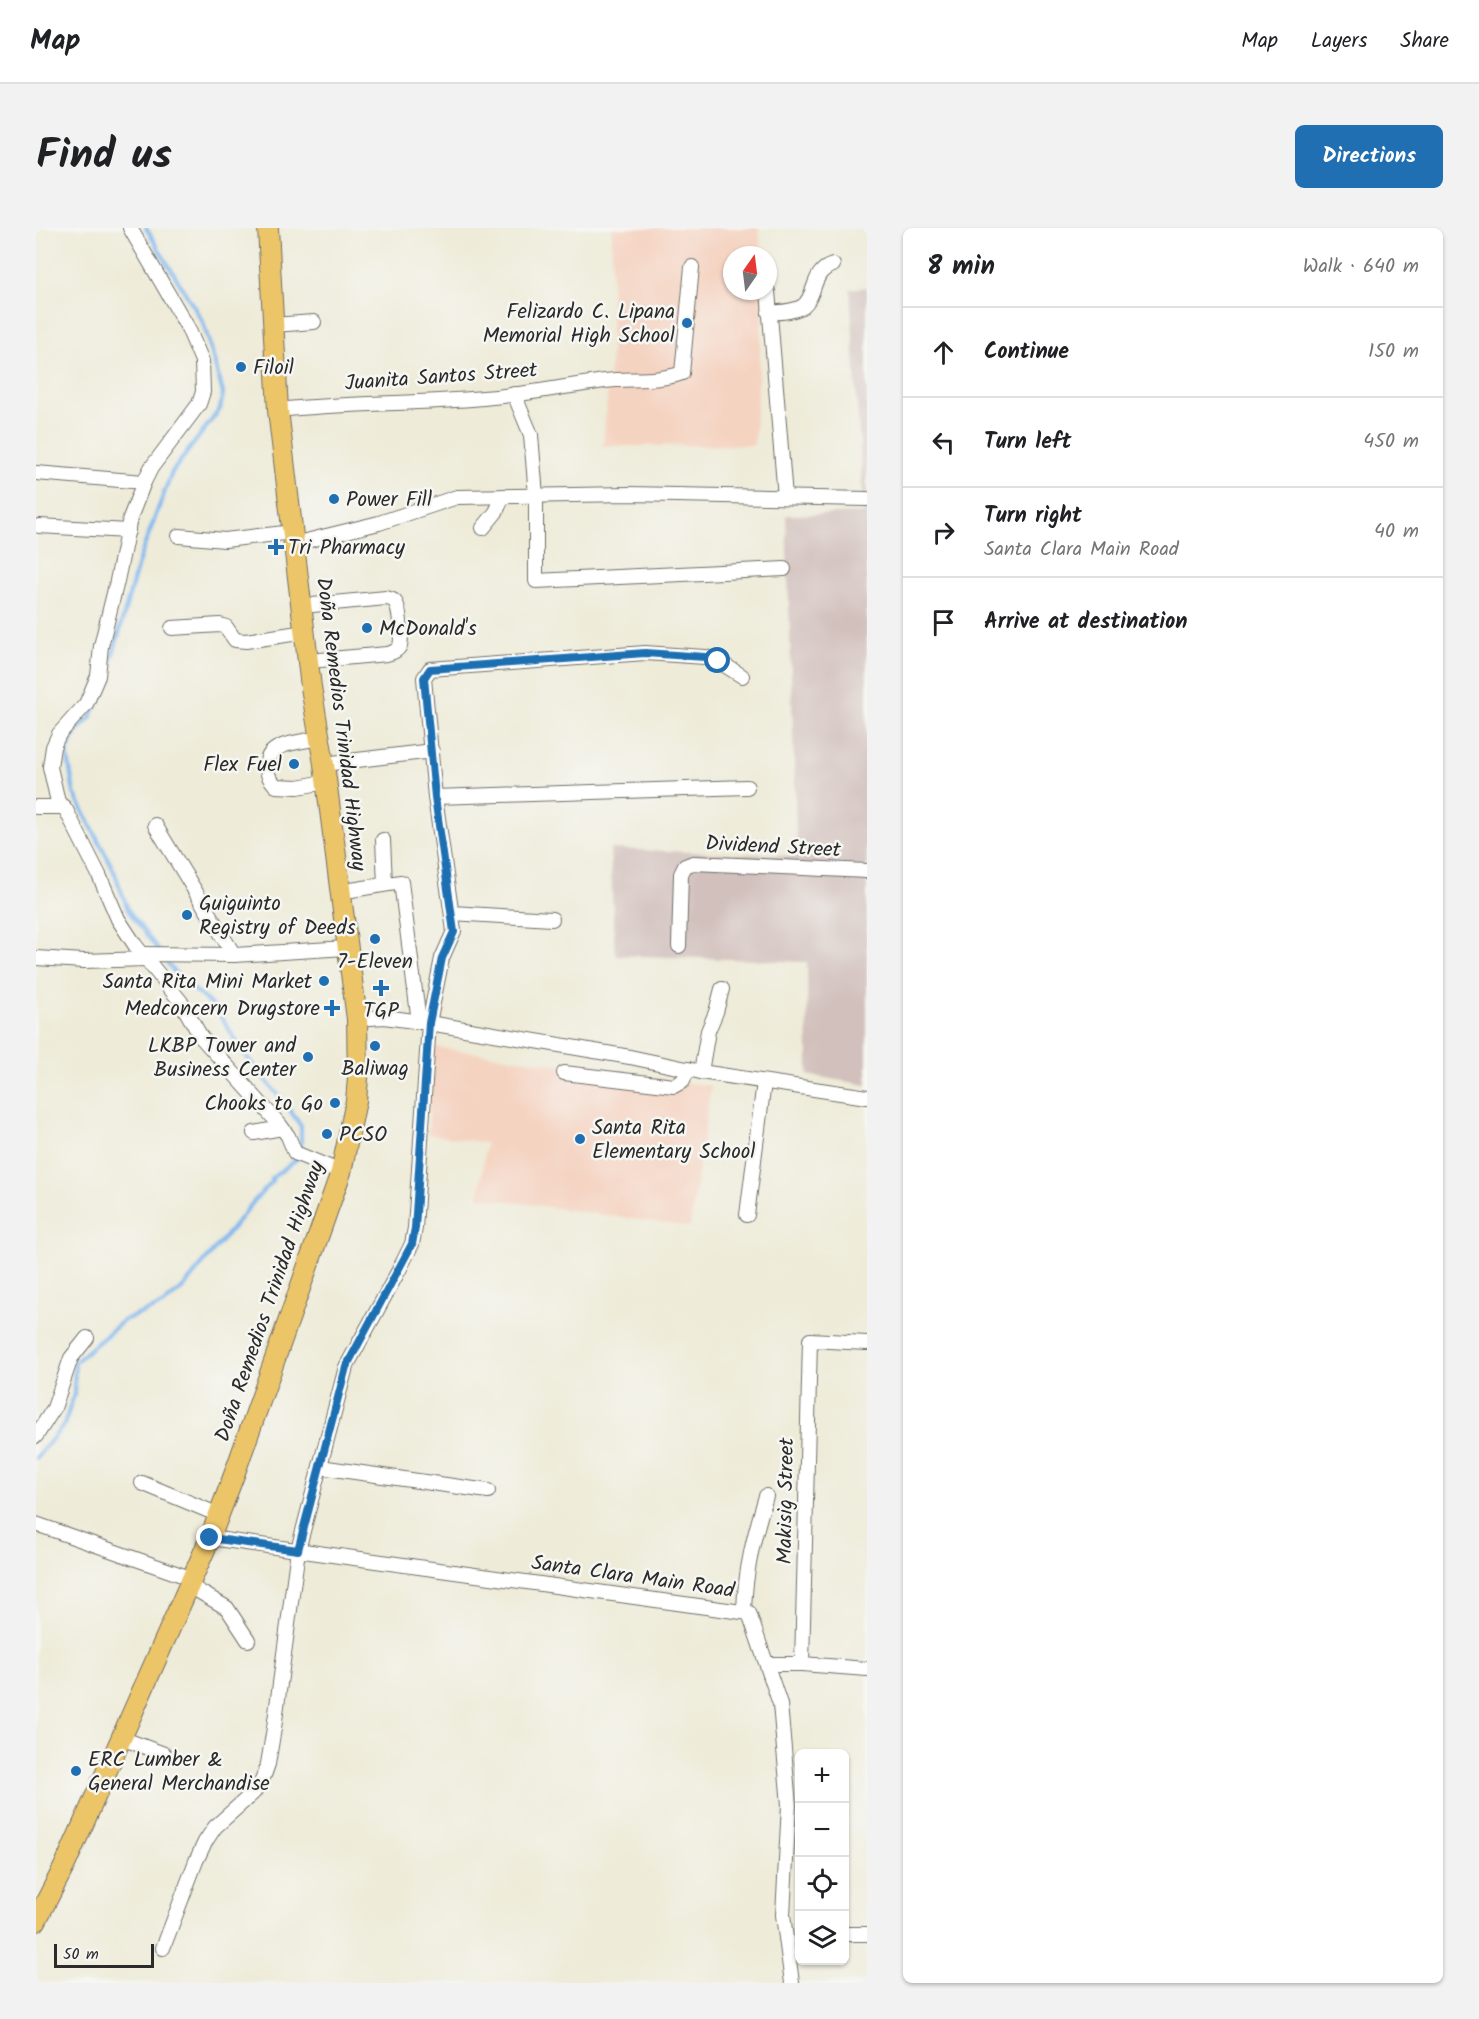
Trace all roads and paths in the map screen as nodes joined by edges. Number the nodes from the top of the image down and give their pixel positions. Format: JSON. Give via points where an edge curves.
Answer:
{"nodes":[{"id":1,"x":130,"y":228,"type":"edge"},
{"id":2,"x":268,"y":228,"type":"edge"},
{"id":3,"x":833,"y":265,"type":"dead end"},
{"id":4,"x":692,"y":267,"type":"dead end"},
{"id":5,"x":768,"y":300,"type":"edge"},
{"id":6,"x":769,"y":313,"type":"junction"},
{"id":7,"x":314,"y":322,"type":"dead end"},
{"id":8,"x":273,"y":325,"type":"junction"},
{"id":9,"x":514,"y":394,"type":"junction"},
{"id":10,"x":278,"y":410,"type":"junction"},
{"id":11,"x":36,"y":472,"type":"edge"},
{"id":12,"x":144,"y":482,"type":"junction"},
{"id":13,"x":503,"y":496,"type":"junction"},
{"id":14,"x":536,"y":496,"type":"junction"},
{"id":15,"x":785,"y":497,"type":"junction"},
{"id":16,"x":867,"y":499,"type":"edge"},
{"id":17,"x":39,"y":526,"type":"dead end"},
{"id":18,"x":483,"y":528,"type":"dead end"},
{"id":19,"x":128,"y":531,"type":"junction"},
{"id":20,"x":179,"y":537,"type":"dead end"},
{"id":21,"x":294,"y":538,"type":"junction"},
{"id":22,"x":784,"y":569,"type":"dead end"},
{"id":23,"x":302,"y":606,"type":"junction"},
{"id":24,"x":172,"y":628,"type":"dead end"},
{"id":25,"x":305,"y":632,"type":"junction"},
{"id":26,"x":309,"y":661,"type":"junction"},
{"id":27,"x":742,"y":676,"type":"dead end"},
{"id":28,"x":320,"y":738,"type":"junction"},
{"id":29,"x":432,"y":750,"type":"junction"},
{"id":30,"x":324,"y":773,"type":"junction"},
{"id":31,"x":747,"y":787,"type":"dead end"},
{"id":32,"x":435,"y":797,"type":"junction"},
{"id":33,"x":36,"y":807,"type":"edge"},
{"id":34,"x":64,"y":807,"type":"junction"},
{"id":35,"x":155,"y":825,"type":"dead end"},
{"id":36,"x":383,"y":840,"type":"dead end"},
{"id":37,"x":867,"y":871,"type":"edge"},
{"id":38,"x":385,"y":884,"type":"junction"},
{"id":39,"x":339,"y":892,"type":"junction"},
{"id":40,"x":452,"y":913,"type":"junction"},
{"id":41,"x":552,"y":920,"type":"dead end"},
{"id":42,"x":679,"y":946,"type":"dead end"},
{"id":43,"x":346,"y":948,"type":"junction"},
{"id":44,"x":148,"y":956,"type":"junction"},
{"id":45,"x":234,"y":956,"type":"junction"},
{"id":46,"x":36,"y":958,"type":"edge"},
{"id":47,"x":722,"y":989,"type":"dead end"},
{"id":48,"x":357,"y":1019,"type":"junction"},
{"id":49,"x":424,"y":1022,"type":"junction"},
{"id":50,"x":695,"y":1071,"type":"junction"},
{"id":51,"x":564,"y":1073,"type":"dead end"},
{"id":52,"x":764,"y":1082,"type":"junction"},
{"id":53,"x":867,"y":1097,"type":"edge"},
{"id":54,"x":282,"y":1128,"type":"junction"},
{"id":55,"x":254,"y":1133,"type":"dead end"},
{"id":56,"x":341,"y":1172,"type":"junction"},
{"id":57,"x":747,"y":1215,"type":"dead end"},
{"id":58,"x":87,"y":1338,"type":"dead end"},
{"id":59,"x":867,"y":1343,"type":"edge"},
{"id":60,"x":36,"y":1436,"type":"edge"},
{"id":61,"x":320,"y":1467,"type":"junction"},
{"id":62,"x":142,"y":1483,"type":"dead end"},
{"id":63,"x":488,"y":1491,"type":"dead end"},
{"id":64,"x":766,"y":1496,"type":"dead end"},
{"id":65,"x":219,"y":1515,"type":"junction"},
{"id":66,"x":36,"y":1524,"type":"edge"},
{"id":67,"x":210,"y":1538,"type":"junction"},
{"id":68,"x":298,"y":1550,"type":"junction"},
{"id":69,"x":191,"y":1582,"type":"junction"},
{"id":70,"x":744,"y":1612,"type":"junction"},
{"id":71,"x":248,"y":1640,"type":"dead end"},
{"id":72,"x":767,"y":1664,"type":"junction"},
{"id":73,"x":802,"y":1664,"type":"junction"},
{"id":74,"x":867,"y":1669,"type":"edge"},
{"id":75,"x":121,"y":1738,"type":"junction"},
{"id":76,"x":164,"y":1754,"type":"dead end"},
{"id":77,"x":36,"y":1921,"type":"edge"},
{"id":78,"x":793,"y":1933,"type":"edge"},
{"id":79,"x":849,"y":1934,"type":"edge"},
{"id":80,"x":867,"y":1934,"type":"edge"},
{"id":81,"x":163,"y":1948,"type":"dead end"},
{"id":82,"x":792,"y":1983,"type":"edge"}],
"edges":[{"from":1,"to":12,"type":"street","via":[[188,328],[202,362],[200,405]]},
{"from":2,"to":8,"type":"highway","name":"Doña Remedios Trinidad Highway"},
{"from":3,"to":6,"type":"street","via":[[824,267],[805,305]]},
{"from":4,"to":9,"type":"street","name":"Juanita Santos Street","via":[[682,374]]},
{"from":5,"to":6,"type":"street"},
{"from":6,"to":15,"type":"street"},
{"from":7,"to":8,"type":"street"},
{"from":8,"to":10,"type":"highway","name":"Doña Remedios Trinidad Highway"},
{"from":9,"to":10,"type":"street","name":"Juanita Santos Street"},
{"from":9,"to":14,"type":"street","via":[[531,435]]},
{"from":10,"to":21,"type":"highway","name":"Doña Remedios Trinidad Highway"},
{"from":11,"to":12,"type":"street"},
{"from":12,"to":19,"type":"street"},
{"from":13,"to":14,"type":"street"},
{"from":13,"to":18,"type":"street"},
{"from":13,"to":21,"type":"street","via":[[457,497],[379,523]]},
{"from":14,"to":15,"type":"street"},
{"from":14,"to":22,"type":"street","via":[[536,581]]},
{"from":15,"to":16,"type":"street"},
{"from":17,"to":19,"type":"street"},
{"from":19,"to":34,"type":"street","via":[[101,646],[98,676],[86,704],[52,747],[50,767],[58,802]]},
{"from":20,"to":21,"type":"street"},
{"from":21,"to":23,"type":"highway","name":"Doña Remedios Trinidad Highway"},
{"from":23,"to":25,"type":"highway","name":"Doña Remedios Trinidad Highway"},
{"from":23,"to":26,"type":"street","via":[[386,598],[398,605],[401,638],[395,652]]},
{"from":24,"to":25,"type":"street","via":[[220,625],[235,640],[246,641]]},
{"from":25,"to":26,"type":"highway","name":"Doña Remedios Trinidad Highway"},
{"from":26,"to":28,"type":"highway","name":"Doña Remedios Trinidad Highway"},
{"from":27,"to":29,"type":"street","via":[[705,657],[645,653],[430,669],[424,678]]},
{"from":28,"to":30,"type":"highway","name":"Doña Remedios Trinidad Highway"},
{"from":28,"to":30,"type":"street","via":[[281,746],[270,752],[266,761],[268,776],[276,786],[298,787]]},
{"from":29,"to":30,"type":"street"},
{"from":29,"to":32,"type":"street"},
{"from":30,"to":39,"type":"highway","name":"Doña Remedios Trinidad Highway"},
{"from":31,"to":32,"type":"street"},
{"from":32,"to":40,"type":"street"},
{"from":33,"to":34,"type":"street"},
{"from":34,"to":44,"type":"street","via":[[118,919]]},
{"from":35,"to":45,"type":"street"},
{"from":36,"to":38,"type":"street"},
{"from":37,"to":42,"type":"street","name":"Dividend Street","via":[[693,863],[685,866],[681,874]]},
{"from":38,"to":39,"type":"street"},
{"from":38,"to":49,"type":"street","via":[[401,882]]},
{"from":39,"to":43,"type":"highway","name":"Doña Remedios Trinidad Highway"},
{"from":40,"to":41,"type":"street"},
{"from":40,"to":49,"type":"street","via":[[454,932],[442,958]]},
{"from":43,"to":45,"type":"street"},
{"from":43,"to":48,"type":"highway","name":"Doña Remedios Trinidad Highway"},
{"from":44,"to":45,"type":"street"},
{"from":44,"to":46,"type":"street","via":[[84,961]]},
{"from":44,"to":54,"type":"street","via":[[201,1037]]},
{"from":47,"to":50,"type":"street"},
{"from":48,"to":49,"type":"street","via":[[384,1017]]},
{"from":48,"to":56,"type":"highway","name":"Doña Remedios Trinidad Highway","via":[[356,1101]]},
{"from":49,"to":50,"type":"street"},
{"from":49,"to":61,"type":"street","via":[[412,1244],[346,1367]]},
{"from":50,"to":51,"type":"street","via":[[674,1086]]},
{"from":50,"to":52,"type":"street"},
{"from":52,"to":53,"type":"street"},
{"from":52,"to":57,"type":"street"},
{"from":54,"to":55,"type":"street"},
{"from":54,"to":56,"type":"street","via":[[295,1153]]},
{"from":56,"to":65,"type":"highway","name":"Doña Remedios Trinidad Highway"},
{"from":58,"to":60,"type":"street","via":[[71,1358],[54,1408]]},
{"from":59,"to":73,"type":"street","name":"Makisig Street","via":[[810,1340]]},
{"from":61,"to":63,"type":"street"},
{"from":61,"to":68,"type":"street"},
{"from":62,"to":65,"type":"street"},
{"from":64,"to":70,"type":"street","via":[[751,1544]]},
{"from":65,"to":67,"type":"highway","name":"Doña Remedios Trinidad Highway"},
{"from":66,"to":69,"type":"street"},
{"from":67,"to":68,"type":"street","name":"Santa Clara Main Road"},
{"from":67,"to":69,"type":"highway","name":"Doña Remedios Trinidad Highway"},
{"from":68,"to":70,"type":"street","name":"Santa Clara Main Road"},
{"from":68,"to":81,"type":"street","via":[[268,1764],[253,1793],[215,1827],[205,1842]]},
{"from":69,"to":71,"type":"street","via":[[227,1608]]},
{"from":69,"to":75,"type":"highway","name":"Doña Remedios Trinidad Highway"},
{"from":70,"to":72,"type":"street","name":"Santa Clara Main Road","via":[[749,1613]]},
{"from":72,"to":73,"type":"street"},
{"from":72,"to":78,"type":"street","name":"Santa Clara Main Road","via":[[780,1704],[789,1805],[783,1914]]},
{"from":73,"to":74,"type":"street"},
{"from":75,"to":76,"type":"street"},
{"from":75,"to":77,"type":"highway","name":"Doña Remedios Trinidad Highway"},
{"from":78,"to":82,"type":"street","name":"Santa Clara Main Road"},
{"from":79,"to":80,"type":"street"}]}
